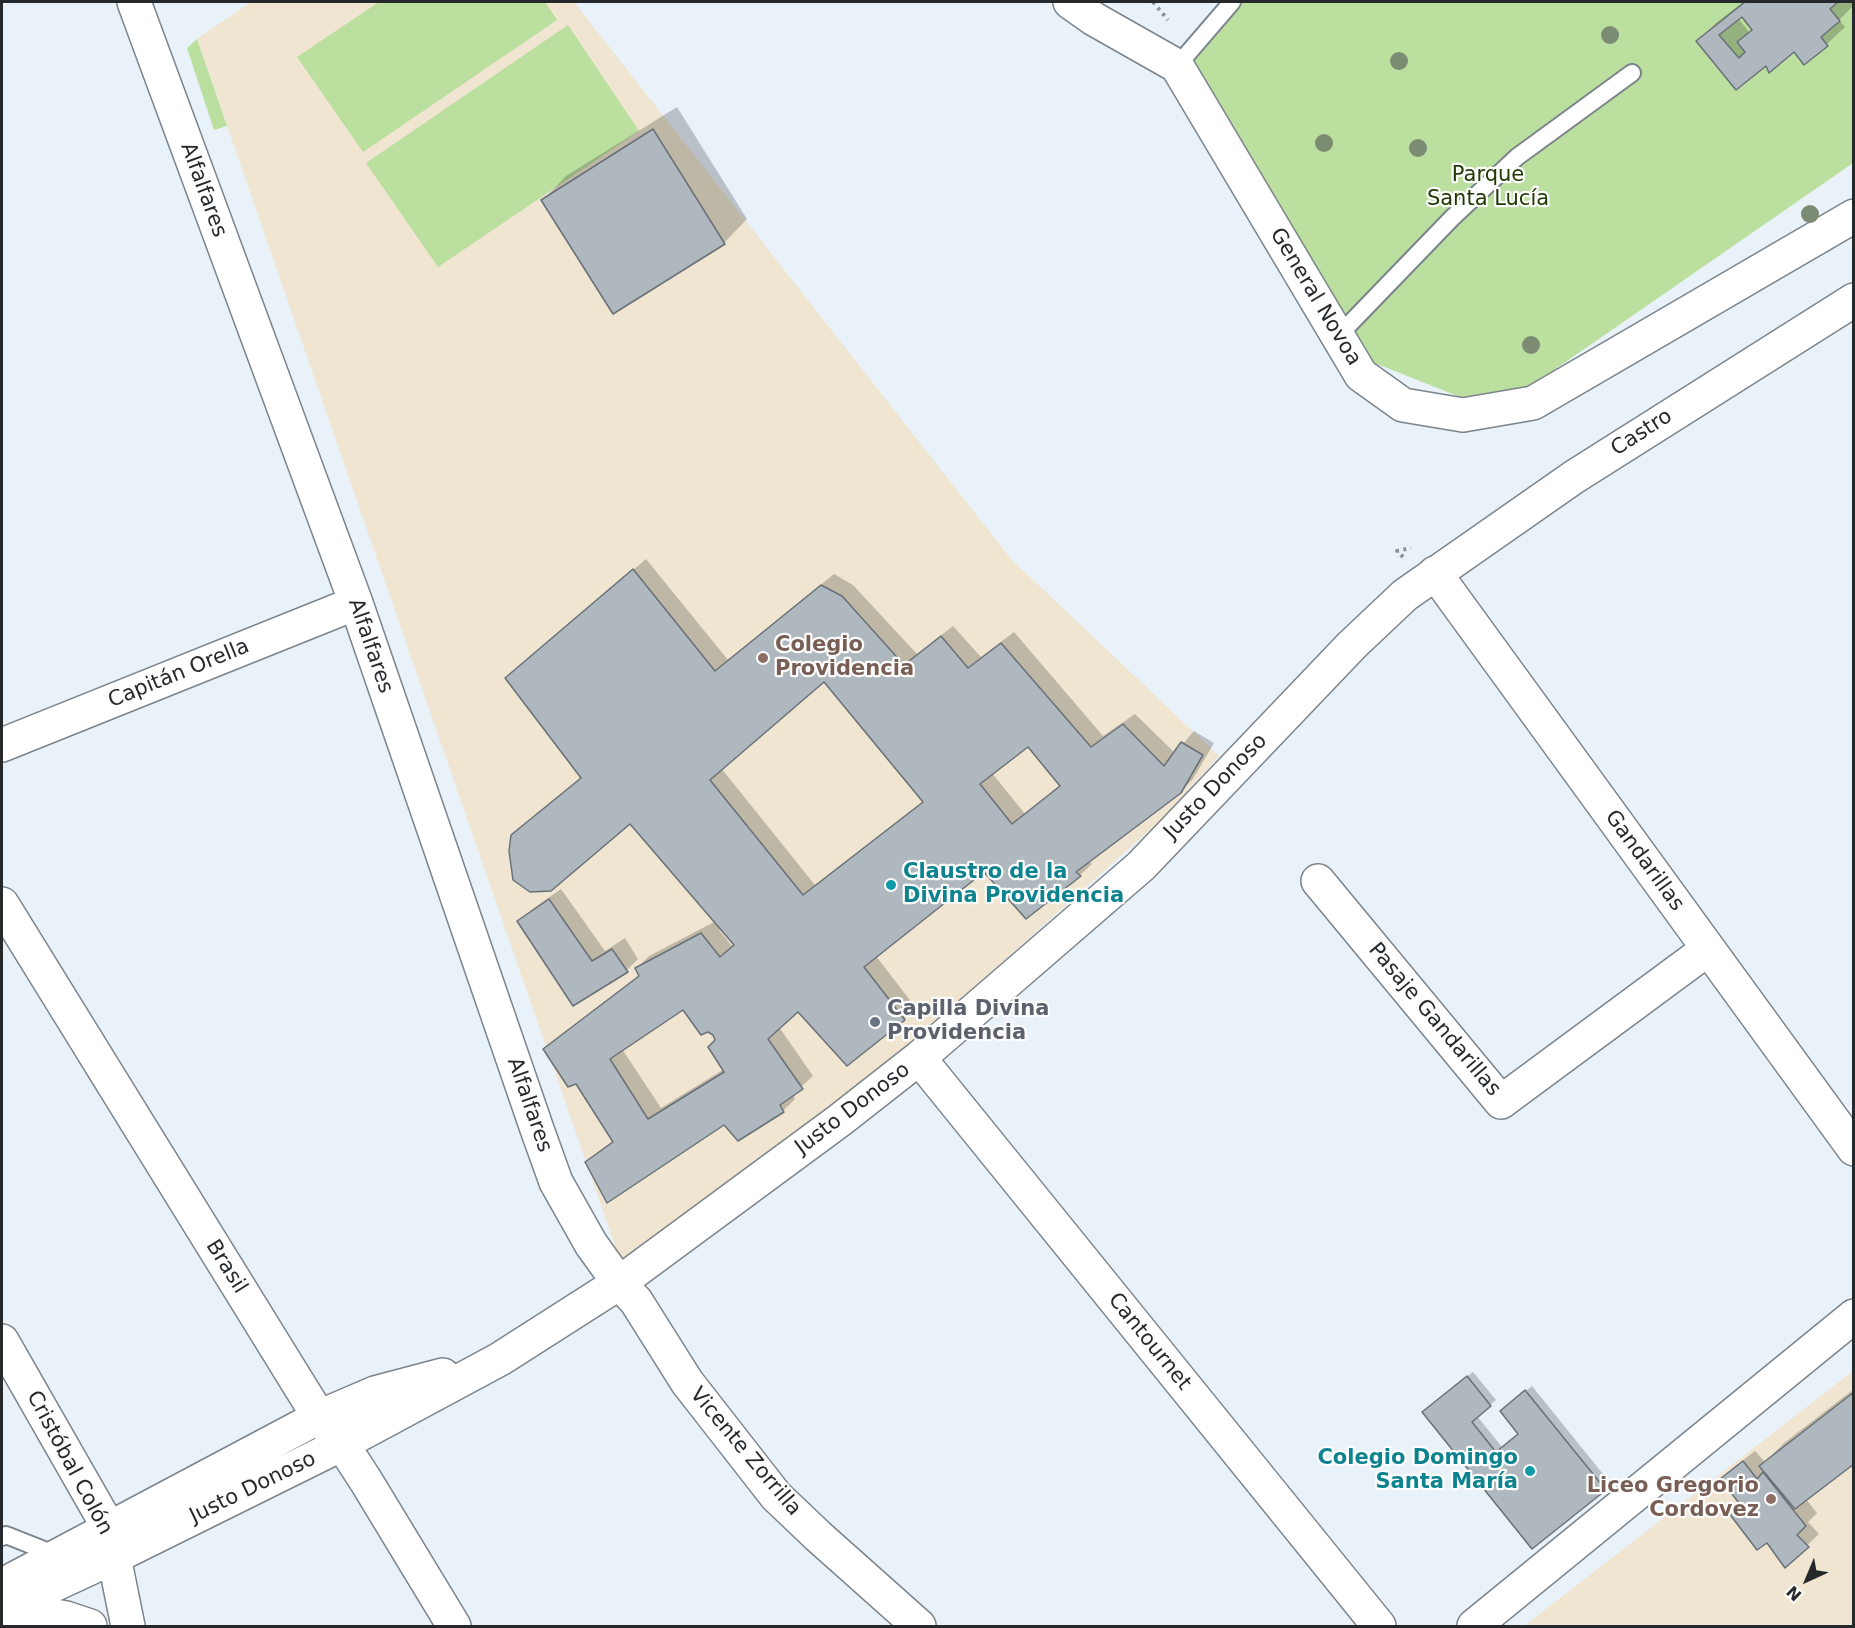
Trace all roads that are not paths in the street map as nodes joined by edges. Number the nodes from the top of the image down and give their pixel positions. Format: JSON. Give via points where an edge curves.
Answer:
{"nodes":[{"id":1,"x":134,"y":2,"type":"edge"},
{"id":2,"x":1070,"y":2,"type":"edge"},
{"id":3,"x":1232,"y":2,"type":"edge"},
{"id":4,"x":1176,"y":66,"type":"junction"},
{"id":5,"x":1632,"y":73,"type":"dead end"},
{"id":6,"x":1854,"y":216,"type":"edge"},
{"id":7,"x":1854,"y":300,"type":"edge"},
{"id":8,"x":1338,"y":336,"type":"junction"},
{"id":9,"x":1435,"y":573,"type":"junction"},
{"id":10,"x":356,"y":603,"type":"junction"},
{"id":11,"x":2,"y":745,"type":"edge"},
{"id":12,"x":1318,"y":881,"type":"dead end"},
{"id":13,"x":2,"y":904,"type":"edge"},
{"id":14,"x":1708,"y":949,"type":"junction"},
{"id":15,"x":919,"y":1058,"type":"junction"},
{"id":16,"x":1854,"y":1149,"type":"edge"},
{"id":17,"x":619,"y":1283,"type":"junction"},
{"id":18,"x":1854,"y":1316,"type":"edge"},
{"id":19,"x":2,"y":1341,"type":"edge"},
{"id":20,"x":500,"y":1359,"type":"junction"},
{"id":21,"x":319,"y":1417,"type":"junction"},
{"id":22,"x":342,"y":1444,"type":"junction"},
{"id":23,"x":2,"y":1537,"type":"edge"},
{"id":24,"x":112,"y":1543,"type":"junction"},
{"id":25,"x":60,"y":1556,"type":"junction"},
{"id":26,"x":2,"y":1586,"type":"edge"},
{"id":27,"x":2,"y":1609,"type":"edge"},
{"id":28,"x":2,"y":1615,"type":"edge"},
{"id":29,"x":90,"y":1626,"type":"edge"},
{"id":30,"x":128,"y":1626,"type":"edge"},
{"id":31,"x":454,"y":1626,"type":"edge"},
{"id":32,"x":919,"y":1626,"type":"edge"},
{"id":33,"x":1379,"y":1626,"type":"edge"},
{"id":34,"x":1474,"y":1626,"type":"edge"}],
"edges":[{"from":1,"to":10,"type":"street","name":"Alfalfares"},
{"from":2,"to":4,"type":"street","name":"General Novoa","via":[[1094,20]]},
{"from":3,"to":4,"type":"lane"},
{"from":4,"to":8,"type":"street","name":"General Novoa"},
{"from":5,"to":8,"type":"lane","via":[[1517,157]]},
{"from":6,"to":8,"type":"street","name":"General Novoa","via":[[1533,403],[1463,415],[1403,405],[1361,375]]},
{"from":7,"to":9,"type":"street","name":"Castro","via":[[1574,477]]},
{"from":9,"to":14,"type":"street","name":"Gandarillas"},
{"from":9,"to":15,"type":"street","name":"Justo Donoso","via":[[1405,595],[1352,645],[1141,866]]},
{"from":10,"to":11,"type":"street","name":"Capitán Orella"},
{"from":10,"to":17,"type":"street","name":"Alfalfares","via":[[556,1182],[591,1244]]},
{"from":12,"to":14,"type":"street","name":"Pasaje Gandarillas","via":[[1501,1102]]},
{"from":13,"to":21,"type":"street","name":"Brasil"},
{"from":14,"to":16,"type":"street","name":"Gandarillas"},
{"from":15,"to":17,"type":"street","name":"Justo Donoso"},
{"from":15,"to":33,"type":"street","name":"Cantournet"},
{"from":17,"to":20,"type":"street","name":"Justo Donoso"},
{"from":17,"to":32,"type":"street","name":"Vicente Zorrilla","via":[[636,1301],[687,1382],[776,1496]]},
{"from":18,"to":34,"type":"street"},
{"from":19,"to":24,"type":"street","name":"Cristóbal Colón"},
{"from":20,"to":21,"type":"street","name":"Justo Donoso","via":[[375,1393]]},
{"from":20,"to":22,"type":"street","name":"Justo Donoso"},
{"from":21,"to":22,"type":"street","name":"Brasil"},
{"from":21,"to":24,"type":"street","name":"Justo Donoso"},
{"from":22,"to":24,"type":"street","name":"Justo Donoso","via":[[292,1470]]},
{"from":22,"to":31,"type":"street","name":"Brasil"},
{"from":23,"to":25,"type":"lane","via":[[6,1535]]},
{"from":24,"to":25,"type":"street","name":"Justo Donoso"},
{"from":24,"to":27,"type":"street","name":"Justo Donoso"},
{"from":24,"to":30,"type":"street","name":"Cristóbal Colón"},
{"from":25,"to":26,"type":"street","name":"Justo Donoso"},
{"from":28,"to":29,"type":"street","via":[[44,1614]]}]}
